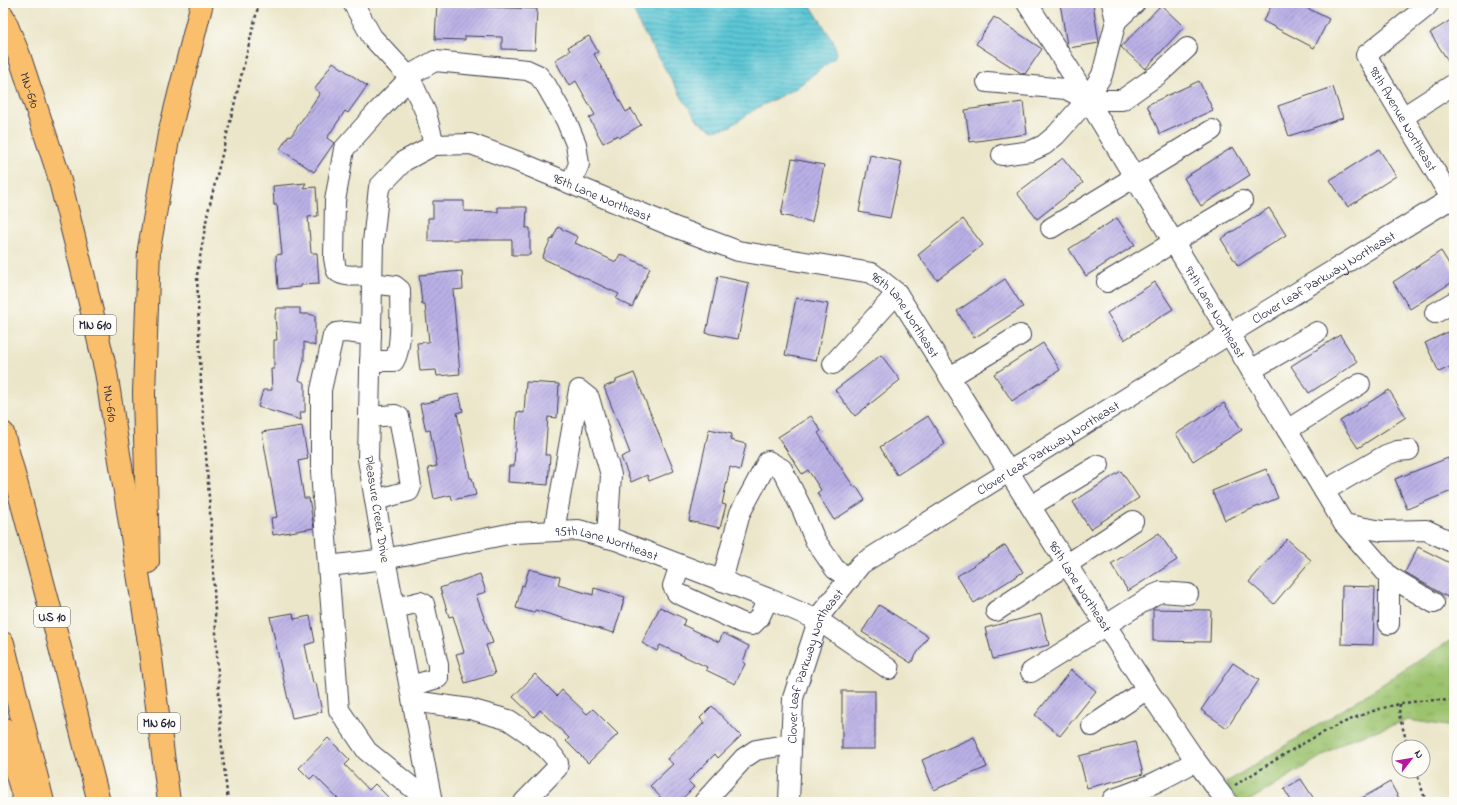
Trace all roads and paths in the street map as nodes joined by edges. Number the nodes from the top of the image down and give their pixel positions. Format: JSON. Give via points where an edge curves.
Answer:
{"nodes":[{"id":1,"x":202,"y":3,"type":"edge"},
{"id":2,"x":259,"y":3,"type":"edge"},
{"id":3,"x":353,"y":3,"type":"edge"},
{"id":4,"x":1027,"y":3,"type":"edge"},
{"id":5,"x":1135,"y":3,"type":"edge"},
{"id":6,"x":1429,"y":3,"type":"edge"},
{"id":7,"x":1114,"y":12,"type":"edge"},
{"id":8,"x":3,"y":16,"type":"edge"},
{"id":9,"x":1187,"y":48,"type":"dead end"},
{"id":10,"x":409,"y":77,"type":"junction"},
{"id":11,"x":987,"y":82,"type":"dead end"},
{"id":12,"x":1454,"y":84,"type":"edge"},
{"id":13,"x":1088,"y":100,"type":"junction"},
{"id":14,"x":1402,"y":117,"type":"junction"},
{"id":15,"x":1212,"y":130,"type":"dead end"},
{"id":16,"x":434,"y":145,"type":"junction"},
{"id":17,"x":1002,"y":155,"type":"dead end"},
{"id":18,"x":1134,"y":178,"type":"junction"},
{"id":19,"x":571,"y":184,"type":"junction"},
{"id":20,"x":1453,"y":200,"type":"edge"},
{"id":21,"x":1242,"y":201,"type":"dead end"},
{"id":22,"x":1051,"y":228,"type":"dead end"},
{"id":23,"x":1173,"y":242,"type":"junction"},
{"id":24,"x":372,"y":279,"type":"junction"},
{"id":25,"x":1107,"y":282,"type":"dead end"},
{"id":26,"x":897,"y":292,"type":"junction"},
{"id":27,"x":1454,"y":302,"type":"edge"},
{"id":28,"x":1435,"y":313,"type":"dead end"},
{"id":29,"x":1317,"y":332,"type":"dead end"},
{"id":30,"x":1229,"y":334,"type":"junction"},
{"id":31,"x":371,"y":335,"type":"junction"},
{"id":32,"x":1020,"y":335,"type":"dead end"},
{"id":33,"x":370,"y":361,"type":"junction"},
{"id":34,"x":833,"y":364,"type":"dead end"},
{"id":35,"x":1251,"y":370,"type":"junction"},
{"id":36,"x":950,"y":376,"type":"junction"},
{"id":37,"x":1360,"y":384,"type":"dead end"},
{"id":38,"x":369,"y":417,"type":"junction"},
{"id":39,"x":1287,"y":430,"type":"junction"},
{"id":40,"x":3,"y":432,"type":"edge"},
{"id":41,"x":1409,"y":450,"type":"dead end"},
{"id":42,"x":1099,"y":465,"type":"dead end"},
{"id":43,"x":1009,"y":471,"type":"junction"},
{"id":44,"x":1324,"y":491,"type":"junction"},
{"id":45,"x":375,"y":500,"type":"junction"},
{"id":46,"x":1031,"y":506,"type":"junction"},
{"id":47,"x":1132,"y":521,"type":"dead end"},
{"id":48,"x":1344,"y":524,"type":"junction"},
{"id":49,"x":554,"y":531,"type":"junction"},
{"id":50,"x":608,"y":538,"type":"junction"},
{"id":51,"x":1454,"y":543,"type":"edge"},
{"id":52,"x":385,"y":559,"type":"junction"},
{"id":53,"x":680,"y":565,"type":"junction"},
{"id":54,"x":1067,"y":565,"type":"junction"},
{"id":55,"x":328,"y":566,"type":"junction"},
{"id":56,"x":1389,"y":576,"type":"junction"},
{"id":57,"x":850,"y":579,"type":"junction"},
{"id":58,"x":722,"y":581,"type":"junction"},
{"id":59,"x":1188,"y":594,"type":"dead end"},
{"id":60,"x":768,"y":599,"type":"junction"},
{"id":61,"x":1434,"y":603,"type":"dead end"},
{"id":62,"x":395,"y":608,"type":"junction"},
{"id":63,"x":996,"y":610,"type":"dead end"},
{"id":64,"x":818,"y":620,"type":"junction"},
{"id":65,"x":1106,"y":624,"type":"junction"},
{"id":66,"x":1389,"y":624,"type":"dead end"},
{"id":67,"x":3,"y":643,"type":"edge"},
{"id":68,"x":149,"y":643,"type":"junction"},
{"id":69,"x":889,"y":669,"type":"dead end"},
{"id":70,"x":1031,"y":672,"type":"dead end"},
{"id":71,"x":1147,"y":689,"type":"junction"},
{"id":72,"x":411,"y":693,"type":"junction"},
{"id":73,"x":1454,"y":701,"type":"edge"},
{"id":74,"x":1400,"y":704,"type":"junction"},
{"id":75,"x":1092,"y":726,"type":"dead end"},
{"id":76,"x":3,"y":728,"type":"edge"},
{"id":77,"x":1406,"y":739,"type":"edge"},
{"id":78,"x":791,"y":744,"type":"junction"},
{"id":79,"x":1196,"y":761,"type":"junction"},
{"id":80,"x":1419,"y":779,"type":"edge"},
{"id":81,"x":1224,"y":798,"type":"edge"},
{"id":82,"x":1113,"y":799,"type":"dead end"},
{"id":83,"x":25,"y":802,"type":"edge"},
{"id":84,"x":43,"y":802,"type":"edge"},
{"id":85,"x":99,"y":802,"type":"edge"},
{"id":86,"x":169,"y":802,"type":"edge"},
{"id":87,"x":228,"y":802,"type":"edge"},
{"id":88,"x":431,"y":802,"type":"edge"},
{"id":89,"x":524,"y":802,"type":"edge"},
{"id":90,"x":704,"y":802,"type":"edge"},
{"id":91,"x":789,"y":802,"type":"edge"},
{"id":92,"x":1426,"y":802,"type":"edge"}],
"edges":[{"from":1,"to":68,"type":"highway","via":[[169,134],[149,249],[144,393]]},
{"from":2,"to":87,"type":"path","via":[[207,216],[197,275],[221,739]]},
{"from":3,"to":10,"type":"street","via":[[372,37]]},
{"from":4,"to":13,"type":"street","name":"97th Lane Northeast"},
{"from":5,"to":7,"type":"street"},
{"from":6,"to":14,"type":"street","name":"98th Avenue Northeast","via":[[1366,55]]},
{"from":7,"to":13,"type":"street","via":[[1102,75]]},
{"from":8,"to":68,"type":"highway","name":"MN-610","number":"MN 610","via":[[58,174],[84,272],[106,372]]},
{"from":9,"to":13,"type":"street","via":[[1159,74],[1122,100]]},
{"from":10,"to":16,"type":"street","via":[[426,113]]},
{"from":10,"to":19,"type":"street","via":[[435,61],[527,70],[538,75],[566,120],[576,144],[579,164]]},
{"from":10,"to":24,"type":"street","via":[[344,148],[335,201],[335,266],[344,276]]},
{"from":11,"to":13,"type":"street","via":[[1066,89]]},
{"from":12,"to":14,"type":"street"},
{"from":13,"to":17,"type":"street","via":[[1056,136],[1044,145],[1031,151]]},
{"from":13,"to":18,"type":"street","name":"97th Lane Northeast"},
{"from":14,"to":20,"type":"street","name":"98th Avenue Northeast"},
{"from":15,"to":18,"type":"street"},
{"from":16,"to":19,"type":"street","name":"96th Lane Northeast","via":[[471,144]]},
{"from":16,"to":24,"type":"street","name":"Pleasure Creek Drive","via":[[404,161],[379,187]]},
{"from":18,"to":22,"type":"street"},
{"from":18,"to":23,"type":"street","name":"97th Lane Northeast"},
{"from":19,"to":26,"type":"street","name":"96th Lane Northeast","via":[[738,251],[872,273]]},
{"from":20,"to":30,"type":"street","name":"Clover Leaf Parkway Northeast"},
{"from":21,"to":23,"type":"street"},
{"from":23,"to":25,"type":"street"},
{"from":23,"to":30,"type":"street","name":"97th Lane Northeast"},
{"from":24,"to":31,"type":"street","name":"Pleasure Creek Drive"},
{"from":24,"to":33,"type":"street","via":[[396,286],[400,290],[400,333],[398,354],[394,361]]},
{"from":26,"to":34,"type":"street"},
{"from":26,"to":36,"type":"street","name":"96th Lane Northeast"},
{"from":27,"to":28,"type":"street"},
{"from":29,"to":35,"type":"street"},
{"from":30,"to":35,"type":"street","name":"97th Lane Northeast"},
{"from":30,"to":43,"type":"street","name":"Clover Leaf Parkway Northeast"},
{"from":31,"to":33,"type":"street","name":"Pleasure Creek Drive"},
{"from":31,"to":55,"type":"street","via":[[346,332],[333,336],[321,390],[321,472]]},
{"from":32,"to":36,"type":"street"},
{"from":33,"to":38,"type":"street","name":"Pleasure Creek Drive"},
{"from":35,"to":39,"type":"street","name":"97th Lane Northeast"},
{"from":36,"to":43,"type":"street","name":"96th Lane Northeast"},
{"from":37,"to":39,"type":"street"},
{"from":38,"to":45,"type":"street","name":"Pleasure Creek Drive","via":[[368,459]]},
{"from":38,"to":45,"type":"street","via":[[399,417],[411,486],[410,491]]},
{"from":39,"to":44,"type":"street","name":"97th Lane Northeast"},
{"from":40,"to":85,"type":"highway","number":"US 10"},
{"from":41,"to":44,"type":"street","via":[[1386,455]]},
{"from":42,"to":46,"type":"street"},
{"from":43,"to":46,"type":"street","name":"96th Lane Northeast"},
{"from":43,"to":57,"type":"street","name":"Clover Leaf Parkway Northeast","via":[[862,564]]},
{"from":44,"to":48,"type":"street","name":"97th Lane Northeast"},
{"from":45,"to":52,"type":"street","name":"Pleasure Creek Drive"},
{"from":46,"to":54,"type":"street","name":"96th Lane Northeast"},
{"from":47,"to":54,"type":"street"},
{"from":48,"to":51,"type":"street","via":[[1382,531],[1426,530]]},
{"from":48,"to":56,"type":"street","name":"97th Lane Northeast"},
{"from":49,"to":50,"type":"street","name":"95th Lane Northeast","via":[[578,530]]},
{"from":49,"to":50,"type":"street","via":[[579,390],[589,398],[611,475]]},
{"from":49,"to":52,"type":"street","name":"95th Lane Northeast","via":[[513,533]]},
{"from":50,"to":53,"type":"street","name":"95th Lane Northeast"},
{"from":52,"to":55,"type":"street","name":"95th Lane Northeast"},
{"from":52,"to":62,"type":"street","name":"Pleasure Creek Drive"},
{"from":53,"to":58,"type":"street","name":"95th Lane Northeast"},
{"from":53,"to":60,"type":"street","via":[[673,586],[677,593],[742,623],[752,625],[759,618]]},
{"from":54,"to":63,"type":"street"},
{"from":54,"to":65,"type":"street","name":"96th Lane Northeast"},
{"from":55,"to":88,"type":"street","via":[[339,710],[367,751]]},
{"from":56,"to":61,"type":"street","name":"97th Lane Northeast"},
{"from":56,"to":66,"type":"street"},
{"from":57,"to":58,"type":"street","via":[[835,569],[815,540],[782,469],[768,461],[740,513]]},
{"from":57,"to":64,"type":"street","name":"Clover Leaf Parkway Northeast"},
{"from":58,"to":60,"type":"street","name":"95th Lane Northeast"},
{"from":59,"to":65,"type":"street","via":[[1161,592]]},
{"from":60,"to":64,"type":"street","name":"95th Lane Northeast"},
{"from":62,"to":72,"type":"street","name":"Pleasure Creek Drive"},
{"from":62,"to":72,"type":"street","via":[[420,602],[424,604],[438,665],[438,678]]},
{"from":64,"to":69,"type":"street","name":"95th Lane Northeast"},
{"from":64,"to":78,"type":"street","name":"Clover Leaf Parkway Northeast","via":[[793,698]]},
{"from":65,"to":70,"type":"street"},
{"from":65,"to":71,"type":"street","name":"96th Lane Northeast"},
{"from":67,"to":84,"type":"highway"},
{"from":68,"to":86,"type":"highway","name":"MN-610","number":"MN 610"},
{"from":71,"to":75,"type":"street"},
{"from":71,"to":79,"type":"street","name":"96th Lane Northeast"},
{"from":72,"to":88,"type":"street","name":"Pleasure Creek Drive"},
{"from":72,"to":89,"type":"street","via":[[509,720],[546,748],[558,763],[557,768]]},
{"from":73,"to":74,"type":"path","via":[[1439,699]]},
{"from":74,"to":77,"type":"path","via":[[1399,714]]},
{"from":74,"to":81,"type":"path","via":[[1339,723],[1306,741]]},
{"from":76,"to":83,"type":"highway"},
{"from":78,"to":90,"type":"street","via":[[756,750],[744,758]]},
{"from":78,"to":91,"type":"street","name":"Clover Leaf Parkway Northeast"},
{"from":79,"to":81,"type":"street","name":"96th Lane Northeast"},
{"from":79,"to":82,"type":"street","via":[[1156,783]]},
{"from":80,"to":92,"type":"path"}]}
